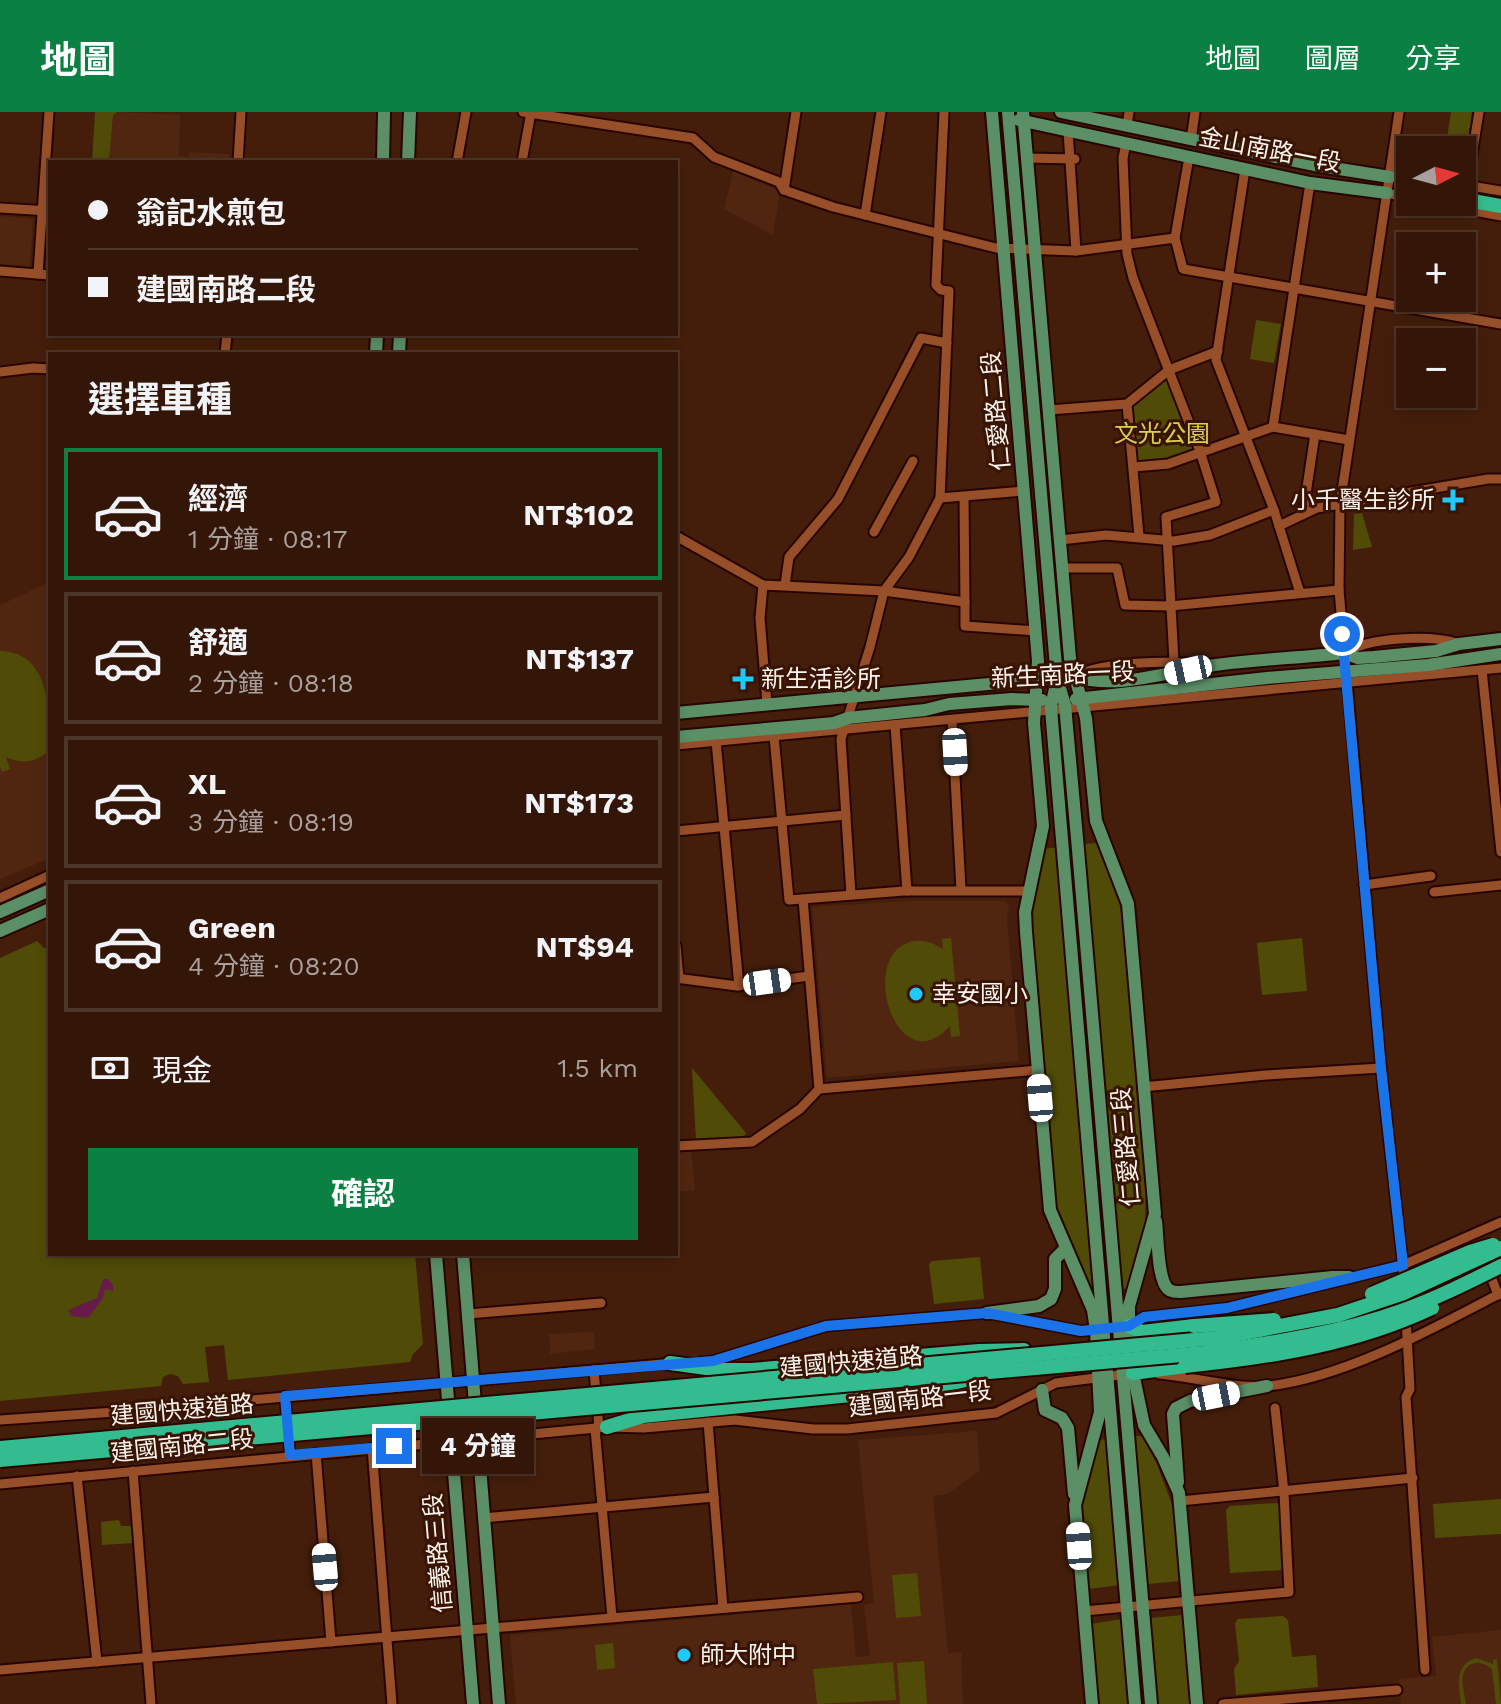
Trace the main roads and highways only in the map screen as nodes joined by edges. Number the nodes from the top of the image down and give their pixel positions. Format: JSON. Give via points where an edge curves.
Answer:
{"nodes":[{"id":1,"x":384,"y":112,"type":"edge"},
{"id":2,"x":410,"y":112,"type":"edge"},
{"id":3,"x":1064,"y":112,"type":"edge"},
{"id":4,"x":988,"y":113,"type":"edge"},
{"id":5,"x":1008,"y":115,"type":"edge"},
{"id":6,"x":1023,"y":116,"type":"edge"},
{"id":7,"x":383,"y":160,"type":"edge"},
{"id":8,"x":408,"y":160,"type":"edge"},
{"id":9,"x":1390,"y":177,"type":"road end"},
{"id":10,"x":1387,"y":193,"type":"road end"},
{"id":11,"x":1476,"y":193,"type":"edge"},
{"id":12,"x":1476,"y":195,"type":"edge"},
{"id":13,"x":1501,"y":198,"type":"edge"},
{"id":14,"x":1501,"y":206,"type":"edge"},
{"id":15,"x":1501,"y":639,"type":"edge"},
{"id":16,"x":1501,"y":654,"type":"edge"},
{"id":17,"x":1075,"y":676,"type":"junction"},
{"id":18,"x":1057,"y":678,"type":"junction"},
{"id":19,"x":1037,"y":679,"type":"junction"},
{"id":20,"x":1082,"y":703,"type":"junction"},
{"id":21,"x":1059,"y":705,"type":"junction"},
{"id":22,"x":1035,"y":706,"type":"junction"},
{"id":23,"x":678,"y":713,"type":"edge"},
{"id":24,"x":678,"y":737,"type":"edge"},
{"id":25,"x":48,"y":891,"type":"edge"},
{"id":26,"x":48,"y":910,"type":"edge"},
{"id":27,"x":0,"y":912,"type":"edge"},
{"id":28,"x":0,"y":931,"type":"edge"},
{"id":29,"x":1155,"y":1214,"type":"junction"},
{"id":30,"x":1501,"y":1242,"type":"edge"},
{"id":31,"x":1066,"y":1248,"type":"junction"},
{"id":32,"x":1501,"y":1248,"type":"edge"},
{"id":33,"x":436,"y":1256,"type":"edge"},
{"id":34,"x":463,"y":1256,"type":"edge"},
{"id":35,"x":1495,"y":1269,"type":"edge"},
{"id":36,"x":1349,"y":1277,"type":"road end"},
{"id":37,"x":987,"y":1313,"type":"road end"},
{"id":38,"x":1125,"y":1327,"type":"junction"},
{"id":39,"x":1100,"y":1329,"type":"junction"},
{"id":40,"x":1073,"y":1349,"type":"junction"},
{"id":41,"x":670,"y":1363,"type":"road end"},
{"id":42,"x":1000,"y":1371,"type":"junction"},
{"id":43,"x":1128,"y":1374,"type":"junction"},
{"id":44,"x":1103,"y":1376,"type":"junction"},
{"id":45,"x":1267,"y":1386,"type":"road end"},
{"id":46,"x":1042,"y":1390,"type":"road end"},
{"id":47,"x":600,"y":1428,"type":"road end"},
{"id":48,"x":0,"y":1448,"type":"edge"},
{"id":49,"x":0,"y":1460,"type":"edge"},
{"id":50,"x":1179,"y":1497,"type":"junction"},
{"id":51,"x":1075,"y":1505,"type":"junction"},
{"id":52,"x":473,"y":1704,"type":"edge"},
{"id":53,"x":499,"y":1704,"type":"edge"},
{"id":54,"x":1092,"y":1704,"type":"edge"},
{"id":55,"x":1135,"y":1704,"type":"edge"},
{"id":56,"x":1151,"y":1704,"type":"edge"},
{"id":57,"x":1197,"y":1704,"type":"edge"}],
"edges":[{"from":1,"to":7,"type":"main road"},
{"from":2,"to":8,"type":"main road"},
{"from":3,"to":9,"type":"main road","name":"金山南路一段"},
{"from":4,"to":5,"type":"main road","name":"金山南路一段"},
{"from":4,"to":19,"type":"main road","name":"仁愛路二段","via":[[1005,249]]},
{"from":5,"to":6,"type":"main road","name":"金山南路一段"},
{"from":5,"to":18,"type":"main road","name":"仁愛路二段"},
{"from":6,"to":10,"type":"main road","name":"金山南路一段","via":[[1068,131],[1310,183]]},
{"from":6,"to":17,"type":"main road"},
{"from":11,"to":13,"type":"highway"},
{"from":12,"to":14,"type":"highway"},
{"from":15,"to":17,"type":"main road","name":"新生南路一段","via":[[1436,651],[1363,658],[1344,653],[1091,682]]},
{"from":16,"to":20,"type":"main road","name":"新生南路一段","via":[[1347,678]]},
{"from":17,"to":18,"type":"main road","name":"新生南路一段"},
{"from":17,"to":20,"type":"main road","name":"仁愛路三段"},
{"from":18,"to":19,"type":"main road","name":"新生南路一段"},
{"from":18,"to":21,"type":"main road","name":"仁愛路二段"},
{"from":19,"to":22,"type":"main road","name":"仁愛路二段"},
{"from":19,"to":23,"type":"main road","name":"新生南路一段"},
{"from":20,"to":21,"type":"main road","name":"新生南路一段"},
{"from":20,"to":29,"type":"main road","name":"仁愛路三段","via":[[1096,821],[1128,904]]},
{"from":21,"to":22,"type":"main road","name":"新生南路一段"},
{"from":21,"to":38,"type":"main road","name":"仁愛路三段"},
{"from":21,"to":39,"type":"main road","name":"仁愛路三段"},
{"from":22,"to":24,"type":"main road","name":"新生南路一段","via":[[1012,699],[949,704],[845,724]]},
{"from":22,"to":31,"type":"main road","name":"仁愛路三段","via":[[1043,826],[1025,912],[1026,932],[1050,1210]]},
{"from":25,"to":27,"type":"main road"},
{"from":26,"to":28,"type":"main road"},
{"from":29,"to":36,"type":"main road","via":[[1161,1272],[1170,1291]]},
{"from":29,"to":38,"type":"main road","name":"仁愛路三段"},
{"from":30,"to":38,"type":"highway","bridge":true,"via":[[1332,1307],[1277,1319],[1142,1332]]},
{"from":31,"to":37,"type":"main road","via":[[1055,1259],[1051,1299],[1039,1306]]},
{"from":31,"to":39,"type":"main road","name":"仁愛路三段"},
{"from":32,"to":40,"type":"highway","name":"建國快速道路","bridge":true,"via":[[1404,1293],[1338,1315],[1217,1338]]},
{"from":33,"to":52,"type":"main road","name":"信義路三段","via":[[457,1440]]},
{"from":34,"to":53,"type":"main road","name":"信義路三段"},
{"from":35,"to":42,"type":"highway","name":"建國快速道路","bridge":true,"via":[[1402,1311],[1278,1342]]},
{"from":35,"to":43,"type":"highway","bridge":true,"via":[[1445,1302],[1377,1332],[1260,1358]]},
{"from":38,"to":43,"type":"main road","name":"仁愛路三段"},
{"from":39,"to":44,"type":"main road","name":"仁愛路三段"},
{"from":40,"to":41,"type":"highway","bridge":true,"via":[[721,1370]]},
{"from":40,"to":48,"type":"highway","name":"建國快速道路","bridge":true},
{"from":42,"to":47,"type":"highway","bridge":true,"via":[[940,1386],[643,1416]]},
{"from":42,"to":49,"type":"highway","name":"建國快速道路","bridge":true},
{"from":43,"to":50,"type":"main road","name":"仁愛路三段","via":[[1144,1425]]},
{"from":43,"to":56,"type":"main road","name":"仁愛路三段"},
{"from":44,"to":51,"type":"main road","name":"仁愛路三段","via":[[1100,1412]]},
{"from":44,"to":55,"type":"main road","name":"仁愛路三段"},
{"from":45,"to":50,"type":"main road","via":[[1176,1408]]},
{"from":46,"to":51,"type":"main road","via":[[1045,1410],[1062,1418],[1068,1428]]},
{"from":50,"to":57,"type":"main road","name":"仁愛路三段"},
{"from":51,"to":54,"type":"main road","name":"仁愛路三段"}]}
